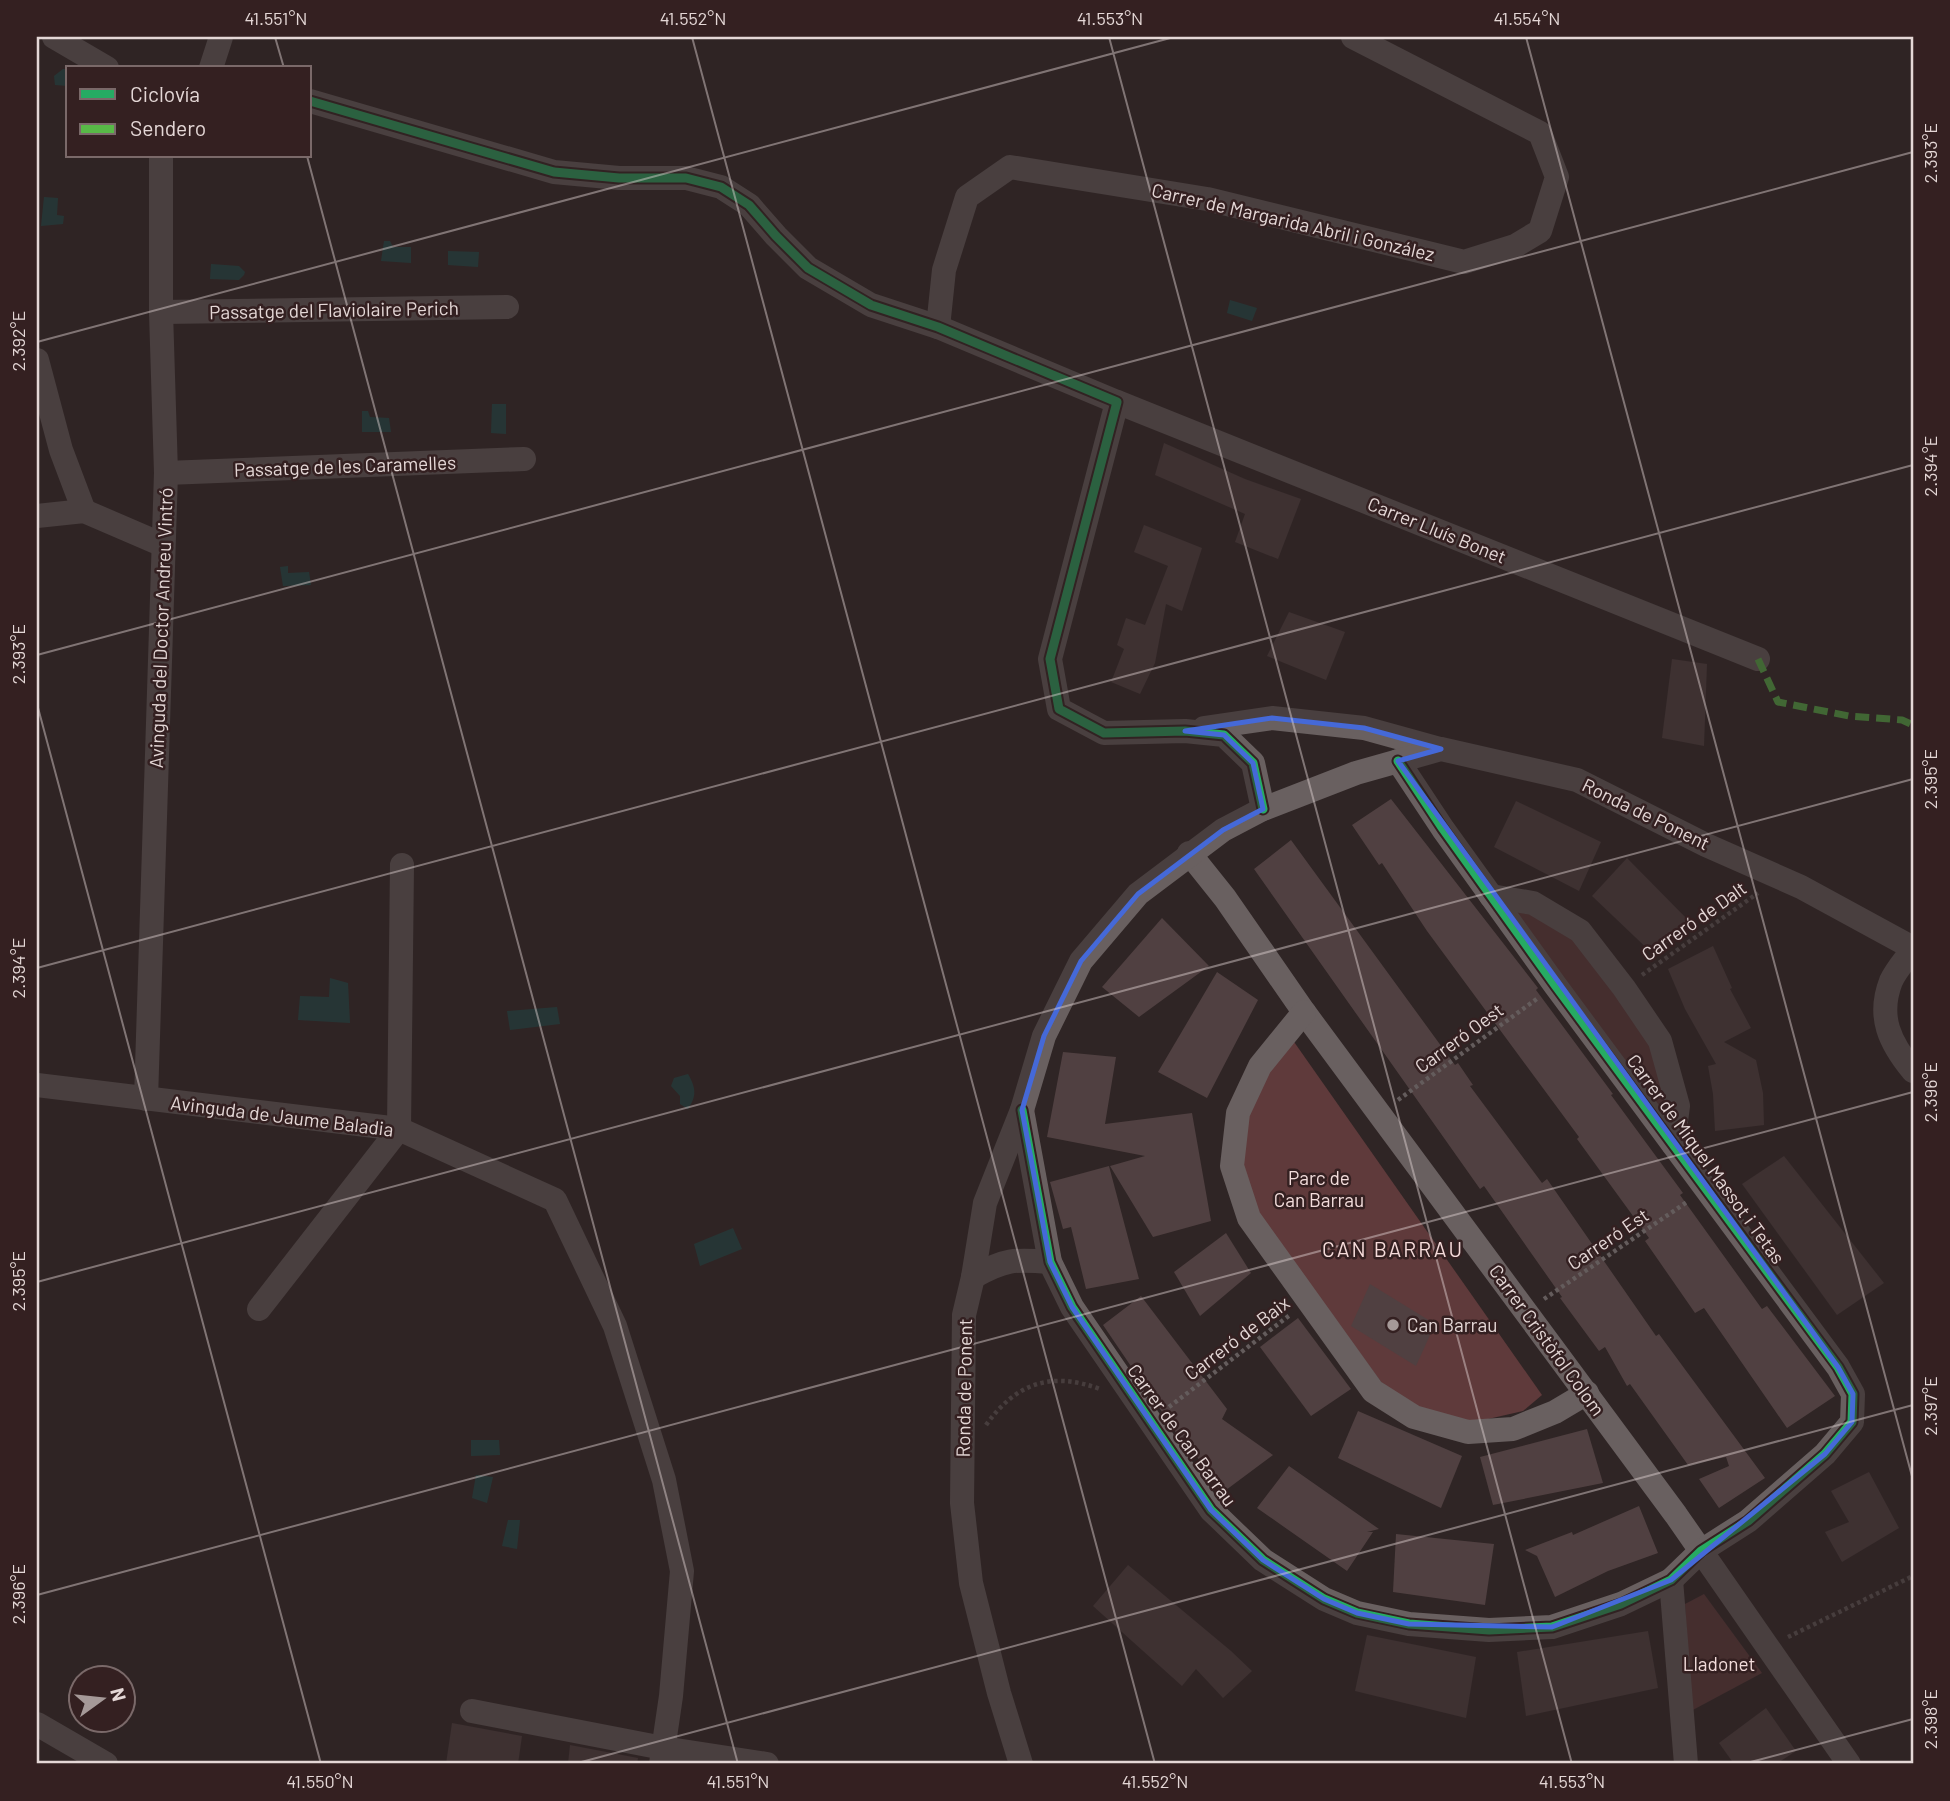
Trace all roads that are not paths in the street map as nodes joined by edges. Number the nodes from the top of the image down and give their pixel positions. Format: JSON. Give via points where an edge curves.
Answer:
{"nodes":[{"id":1,"x":54,"y":37,"type":"edge"},
{"id":2,"x":221,"y":37,"type":"edge"},
{"id":3,"x":1353,"y":37,"type":"edge"},
{"id":4,"x":104,"y":66,"type":"edge"},
{"id":5,"x":212,"y":66,"type":"edge"},
{"id":6,"x":312,"y":102,"type":"edge"},
{"id":7,"x":161,"y":158,"type":"edge"},
{"id":8,"x":507,"y":307,"type":"dead end"},
{"id":9,"x":161,"y":312,"type":"junction"},
{"id":10,"x":938,"y":327,"type":"junction"},
{"id":11,"x":37,"y":360,"type":"edge"},
{"id":12,"x":1117,"y":402,"type":"junction"},
{"id":13,"x":524,"y":459,"type":"dead end"},
{"id":14,"x":166,"y":473,"type":"junction"},
{"id":15,"x":85,"y":511,"type":"junction"},
{"id":16,"x":37,"y":516,"type":"edge"},
{"id":17,"x":163,"y":544,"type":"junction"},
{"id":18,"x":1758,"y":659,"type":"dead end"},
{"id":19,"x":1185,"y":731,"type":"junction"},
{"id":20,"x":1441,"y":749,"type":"junction"},
{"id":21,"x":1398,"y":761,"type":"junction"},
{"id":22,"x":1263,"y":809,"type":"junction"},
{"id":23,"x":1189,"y":853,"type":"junction"},
{"id":24,"x":402,"y":865,"type":"dead end"},
{"id":25,"x":1492,"y":896,"type":"junction"},
{"id":26,"x":1913,"y":948,"type":"edge"},
{"id":27,"x":1304,"y":1012,"type":"junction"},
{"id":28,"x":1913,"y":1071,"type":"edge"},
{"id":29,"x":37,"y":1085,"type":"edge"},
{"id":30,"x":146,"y":1099,"type":"junction"},
{"id":31,"x":1022,"y":1110,"type":"junction"},
{"id":32,"x":398,"y":1129,"type":"junction"},
{"id":33,"x":1672,"y":1144,"type":"junction"},
{"id":34,"x":1050,"y":1262,"type":"junction"},
{"id":35,"x":973,"y":1277,"type":"junction"},
{"id":36,"x":259,"y":1309,"type":"dead end"},
{"id":37,"x":1587,"y":1393,"type":"junction"},
{"id":38,"x":1701,"y":1551,"type":"junction"},
{"id":39,"x":1671,"y":1580,"type":"junction"},
{"id":40,"x":472,"y":1711,"type":"dead end"},
{"id":41,"x":37,"y":1724,"type":"edge"},
{"id":42,"x":662,"y":1756,"type":"edge"},
{"id":43,"x":106,"y":1764,"type":"edge"},
{"id":44,"x":767,"y":1764,"type":"edge"},
{"id":45,"x":1021,"y":1764,"type":"edge"},
{"id":46,"x":1686,"y":1764,"type":"edge"},
{"id":47,"x":1849,"y":1764,"type":"edge"}],
"edges":[{"from":1,"to":4,"type":"street"},
{"from":2,"to":5,"type":"street"},
{"from":3,"to":10,"type":"street","name":"Carrer de Margarida Abril i González","via":[[1540,133],[1557,177],[1539,231],[1515,246],[1464,262],[1208,199],[1010,167],[967,197],[944,270]]},
{"from":6,"to":10,"type":"street","via":[[554,172],[686,178],[721,187],[749,205],[808,268],[871,305]]},
{"from":7,"to":9,"type":"street","name":"Avinguda del Doctor Andreu Vintró"},
{"from":8,"to":9,"type":"street","name":"Passatge del Flaviolaire Perich"},
{"from":9,"to":14,"type":"street","name":"Avinguda del Doctor Andreu Vintró"},
{"from":10,"to":12,"type":"street"},
{"from":11,"to":15,"type":"street","via":[[61,450]]},
{"from":12,"to":18,"type":"street","name":"Carrer Lluís Bonet"},
{"from":12,"to":19,"type":"street","via":[[1050,659],[1059,709],[1104,733]]},
{"from":13,"to":14,"type":"street","name":"Passatge de les Caramelles"},
{"from":14,"to":17,"type":"street","name":"Avinguda del Doctor Andreu Vintró"},
{"from":15,"to":16,"type":"street"},
{"from":15,"to":17,"type":"street"},
{"from":17,"to":30,"type":"street","name":"Avinguda del Doctor Andreu Vintró"},
{"from":19,"to":20,"type":"street","via":[[1272,718],[1364,728]]},
{"from":19,"to":22,"type":"street","via":[[1224,735],[1253,763]]},
{"from":20,"to":21,"type":"street","name":"Ronda de Ponent"},
{"from":20,"to":26,"type":"street","name":"Ronda de Ponent","via":[[1577,780]]},
{"from":21,"to":22,"type":"street","name":"Ronda de Ponent"},
{"from":21,"to":25,"type":"street","name":"Carrer de Miquel Massot i Tetas"},
{"from":22,"to":23,"type":"street","name":"Ronda de Ponent"},
{"from":23,"to":27,"type":"street","name":"Carrer Cristòfol Colom"},
{"from":23,"to":31,"type":"street","name":"Ronda de Ponent","via":[[1138,894],[1081,961],[1044,1036]]},
{"from":24,"to":32,"type":"street"},
{"from":25,"to":33,"type":"street","name":"Carrer de Miquel Massot i Tetas"},
{"from":25,"to":33,"type":"street","name":"Carrer de Miquel Massot i Tetas","via":[[1533,903],[1580,931],[1624,988],[1660,1041],[1678,1106]]},
{"from":26,"to":28,"type":"street","via":[[1892,979],[1885,1005],[1889,1037]]},
{"from":27,"to":37,"type":"street","name":"Carrer Cristòfol Colom"},
{"from":27,"to":37,"type":"street","via":[[1260,1066],[1238,1113],[1232,1166],[1249,1218],[1373,1391],[1414,1417],[1468,1432],[1513,1429]]},
{"from":29,"to":30,"type":"street","name":"Avinguda de Jaume Baladia"},
{"from":30,"to":32,"type":"street","name":"Avinguda de Jaume Baladia"},
{"from":31,"to":34,"type":"street","name":"Carrer de Can Barrau"},
{"from":31,"to":35,"type":"street","name":"Ronda de Ponent","via":[[985,1203]]},
{"from":32,"to":36,"type":"street"},
{"from":32,"to":42,"type":"street","name":"Avinguda de Jaume Baladia","via":[[555,1200],[615,1326],[664,1480],[682,1571]]},
{"from":33,"to":38,"type":"street","name":"Carrer de Miquel Massot i Tetas","via":[[1838,1367],[1853,1394],[1852,1422],[1825,1454],[1748,1521]]},
{"from":34,"to":35,"type":"street","via":[[1016,1259]]},
{"from":34,"to":39,"type":"street","name":"Carrer de Can Barrau","via":[[1072,1307],[1210,1510],[1263,1560],[1324,1599],[1357,1613],[1409,1624],[1475,1629],[1552,1627],[1622,1604]]},
{"from":35,"to":45,"type":"street","name":"Ronda de Ponent","via":[[964,1315],[962,1503],[971,1583]]},
{"from":37,"to":38,"type":"street","name":"Carrer Cristòfol Colom"},
{"from":38,"to":39,"type":"street","name":"Carrer de Can Barrau"},
{"from":38,"to":47,"type":"street","name":"Carrer Cristòfol Colom"},
{"from":39,"to":46,"type":"street"},
{"from":40,"to":42,"type":"street"},
{"from":41,"to":43,"type":"street"},
{"from":42,"to":44,"type":"street"}]}
